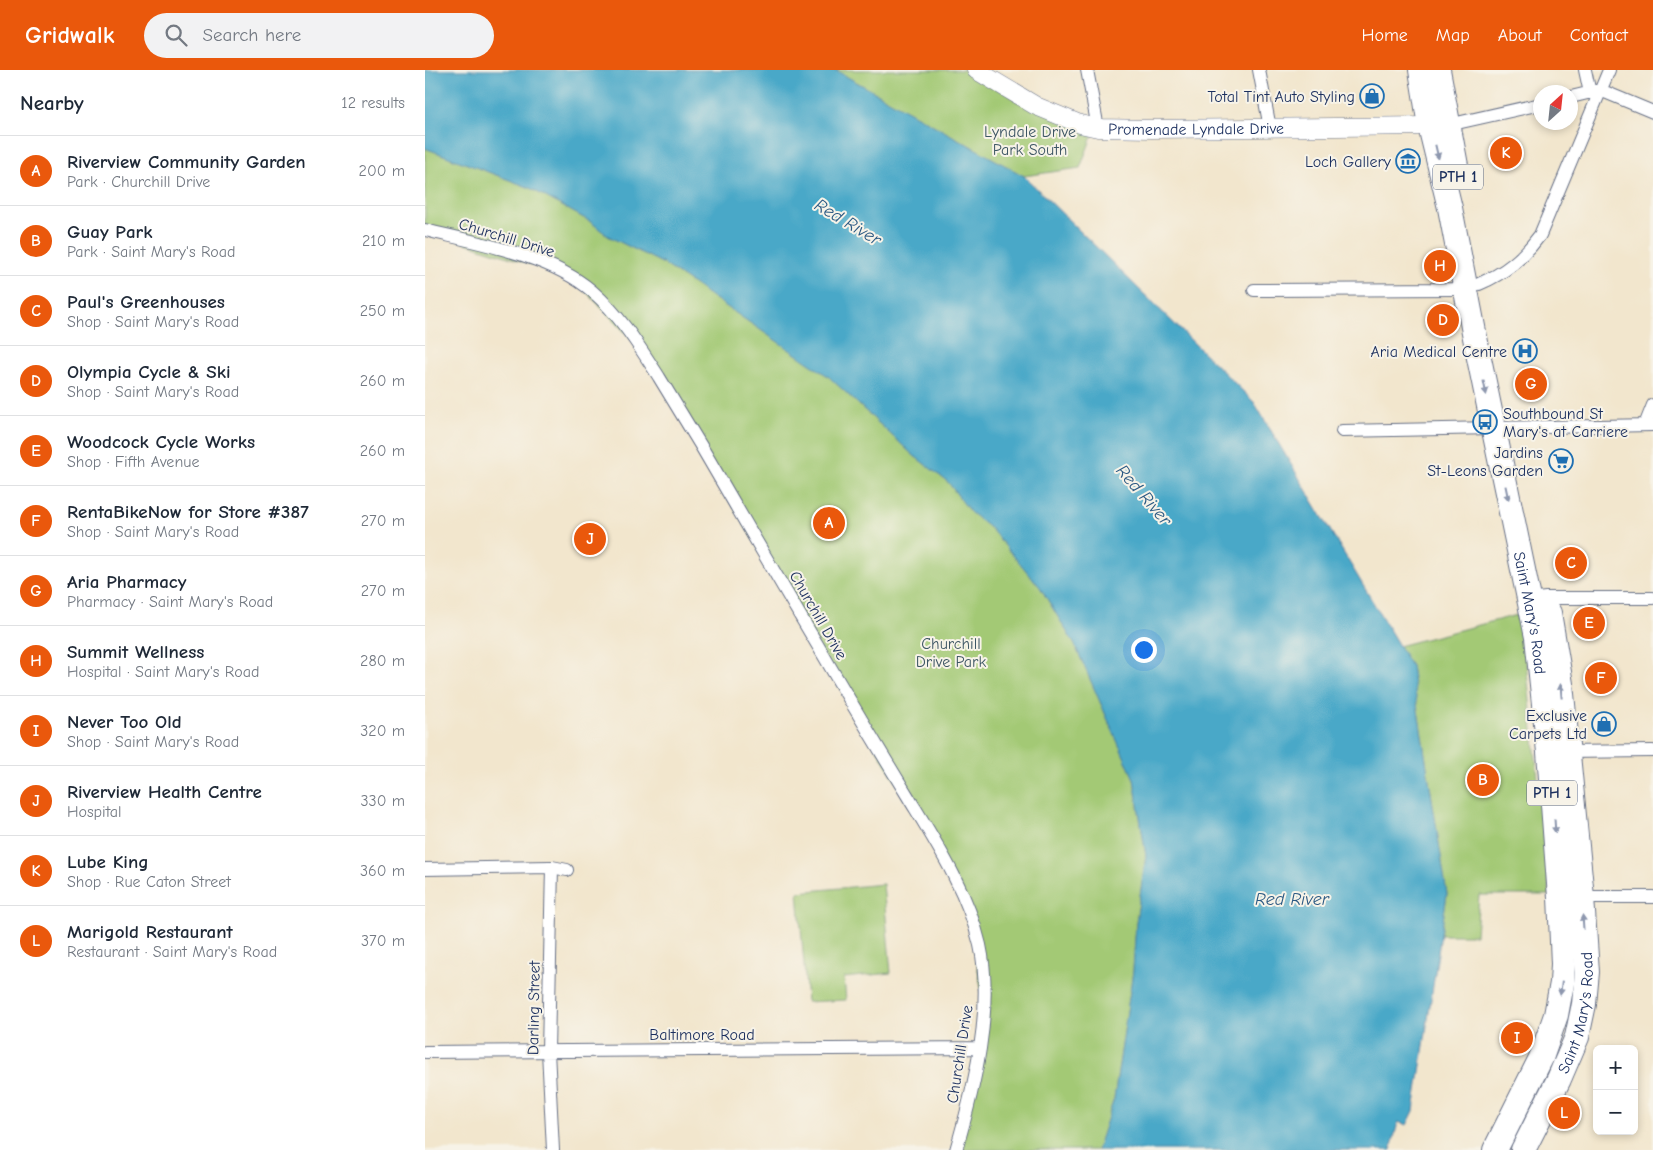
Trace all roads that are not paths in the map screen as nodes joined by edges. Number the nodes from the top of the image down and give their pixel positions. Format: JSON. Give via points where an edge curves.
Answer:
{"nodes":[{"id":1,"x":976,"y":70,"type":"edge"},
{"id":2,"x":1087,"y":70,"type":"edge"},
{"id":3,"x":1259,"y":70,"type":"edge"},
{"id":4,"x":1421,"y":70,"type":"edge"},
{"id":5,"x":1437,"y":70,"type":"edge"},
{"id":6,"x":1585,"y":70,"type":"edge"},
{"id":7,"x":1609,"y":70,"type":"edge"},
{"id":8,"x":1595,"y":91,"type":"junction"},
{"id":9,"x":1578,"y":95,"type":"edge"},
{"id":10,"x":1533,"y":106,"type":"edge"},
{"id":11,"x":1653,"y":112,"type":"edge"},
{"id":12,"x":1439,"y":125,"type":"junction"},
{"id":13,"x":1098,"y":128,"type":"junction"},
{"id":14,"x":1270,"y":128,"type":"junction"},
{"id":15,"x":425,"y":230,"type":"edge"},
{"id":16,"x":1473,"y":286,"type":"junction"},
{"id":17,"x":1254,"y":290,"type":"dead end"},
{"id":18,"x":1653,"y":405,"type":"edge"},
{"id":19,"x":1649,"y":425,"type":"edge"},
{"id":20,"x":1502,"y":427,"type":"junction"},
{"id":21,"x":1342,"y":431,"type":"dead end"},
{"id":22,"x":1653,"y":598,"type":"edge"},
{"id":23,"x":1538,"y":599,"type":"junction"},
{"id":24,"x":1653,"y":751,"type":"edge"},
{"id":25,"x":1558,"y":752,"type":"junction"},
{"id":26,"x":552,"y":867,"type":"junction"},
{"id":27,"x":425,"y":869,"type":"edge"},
{"id":28,"x":567,"y":870,"type":"dead end"},
{"id":29,"x":1571,"y":897,"type":"junction"},
{"id":30,"x":1653,"y":898,"type":"edge"},
{"id":31,"x":979,"y":1048,"type":"junction"},
{"id":32,"x":548,"y":1051,"type":"junction"},
{"id":33,"x":425,"y":1052,"type":"edge"},
{"id":34,"x":553,"y":1150,"type":"edge"},
{"id":35,"x":956,"y":1150,"type":"edge"},
{"id":36,"x":1495,"y":1150,"type":"edge"},
{"id":37,"x":1523,"y":1150,"type":"edge"}],
"edges":[{"from":1,"to":13,"type":"street","name":"Promenade Lyndale Drive","via":[[1036,106]]},
{"from":2,"to":13,"type":"street"},
{"from":3,"to":14,"type":"street"},
{"from":4,"to":12,"type":"highway","name":"Saint Mary's Road","number":"PTH 1"},
{"from":5,"to":12,"type":"highway","name":"Saint Mary's Road","number":"PTH 1"},
{"from":6,"to":8,"type":"street"},
{"from":7,"to":8,"type":"street"},
{"from":8,"to":9,"type":"street"},
{"from":8,"to":11,"type":"street"},
{"from":8,"to":16,"type":"street","via":[[1540,235],[1517,262]]},
{"from":10,"to":12,"type":"street"},
{"from":12,"to":14,"type":"street","name":"Promenade Lyndale Drive"},
{"from":12,"to":16,"type":"highway","name":"Saint Mary's Road","number":"PTH 1","via":[[1450,208]]},
{"from":13,"to":14,"type":"street","name":"Promenade Lyndale Drive"},
{"from":15,"to":31,"type":"street","name":"Churchill Drive","via":[[503,249],[560,271],[591,290],[620,319],[640,348],[940,849],[967,902],[981,950],[984,1006]]},
{"from":16,"to":17,"type":"street","via":[[1458,290]]},
{"from":16,"to":20,"type":"highway","name":"Saint Mary's Road","number":"PTH 1"},
{"from":18,"to":19,"type":"street"},
{"from":19,"to":20,"type":"street"},
{"from":20,"to":21,"type":"street"},
{"from":20,"to":23,"type":"highway","name":"Saint Mary's Road","number":"PTH 1"},
{"from":22,"to":23,"type":"street"},
{"from":23,"to":25,"type":"highway","name":"Saint Mary's Road","number":"PTH 1","via":[[1539,650]]},
{"from":24,"to":25,"type":"street"},
{"from":25,"to":29,"type":"highway","name":"Saint Mary's Road","number":"PTH 1"},
{"from":26,"to":27,"type":"street"},
{"from":26,"to":28,"type":"street"},
{"from":26,"to":32,"type":"street","name":"Darling Street"},
{"from":29,"to":30,"type":"street"},
{"from":29,"to":36,"type":"highway","name":"Saint Mary's Road","number":"PTH 1","one_way":true,"via":[[1556,1016],[1541,1058]]},
{"from":37,"to":29,"type":"highway","name":"Saint Mary's Road","number":"PTH 1","one_way":true,"via":[[1559,1079],[1579,1028],[1584,1004],[1587,972]]},
{"from":31,"to":32,"type":"street","name":"Baltimore Road"},
{"from":31,"to":35,"type":"street","name":"Churchill Drive"},
{"from":32,"to":33,"type":"street","name":"Baltimore Road"},
{"from":32,"to":34,"type":"street","name":"Darling Street"}]}
